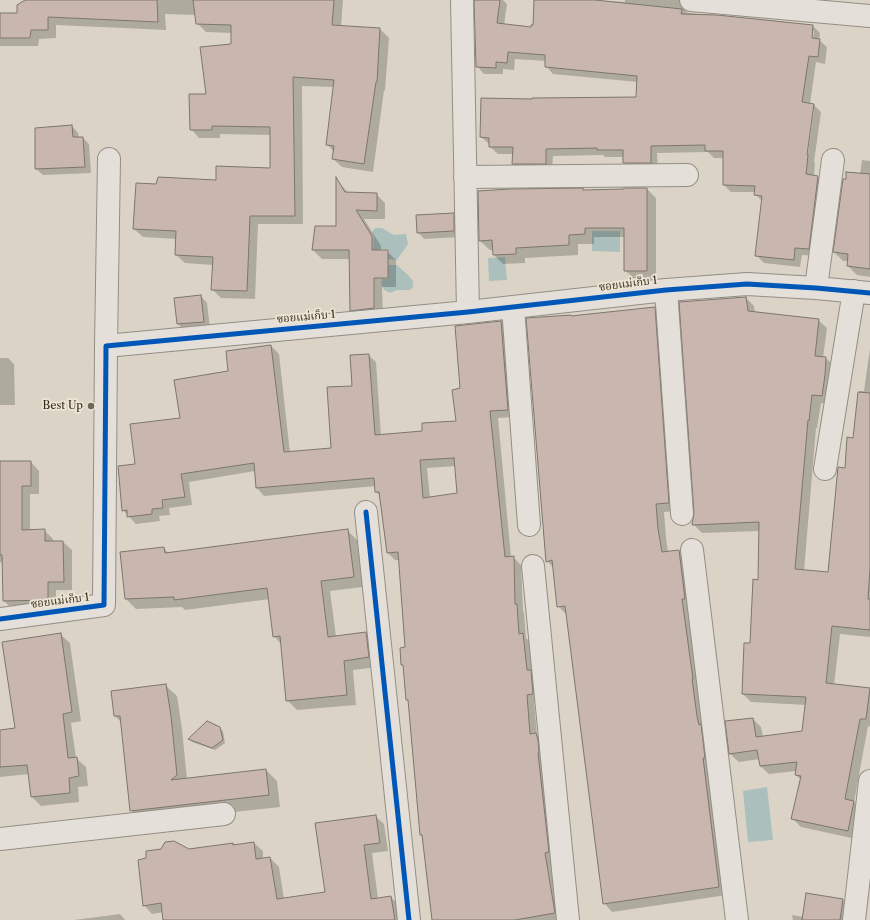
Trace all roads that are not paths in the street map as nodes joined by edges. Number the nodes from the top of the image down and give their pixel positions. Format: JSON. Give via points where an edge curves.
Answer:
{"nodes":[{"id":1,"x":462,"y":0,"type":"edge"},
{"id":2,"x":691,"y":0,"type":"edge"},
{"id":3,"x":790,"y":4,"type":"edge"},
{"id":4,"x":870,"y":16,"type":"edge"},
{"id":5,"x":109,"y":159,"type":"dead end"},
{"id":6,"x":834,"y":160,"type":"dead end"},
{"id":7,"x":687,"y":175,"type":"dead end"},
{"id":8,"x":465,"y":177,"type":"junction"},
{"id":9,"x":816,"y":288,"type":"junction"},
{"id":10,"x":666,"y":290,"type":"junction"},
{"id":11,"x":862,"y":292,"type":"edge"},
{"id":12,"x":513,"y":308,"type":"junction"},
{"id":13,"x":468,"y":312,"type":"junction"},
{"id":14,"x":106,"y":346,"type":"junction"},
{"id":15,"x":824,"y":469,"type":"dead end"},
{"id":16,"x":366,"y":512,"type":"dead end"},
{"id":17,"x":682,"y":514,"type":"dead end"},
{"id":18,"x":529,"y":525,"type":"dead end"},
{"id":19,"x":692,"y":550,"type":"dead end"},
{"id":20,"x":533,"y":566,"type":"dead end"},
{"id":21,"x":0,"y":619,"type":"edge"},
{"id":22,"x":870,"y":781,"type":"edge"},
{"id":23,"x":224,"y":814,"type":"dead end"},
{"id":24,"x":0,"y":839,"type":"edge"},
{"id":25,"x":409,"y":920,"type":"edge"},
{"id":26,"x":568,"y":920,"type":"edge"},
{"id":27,"x":737,"y":920,"type":"edge"},
{"id":28,"x":854,"y":920,"type":"edge"}],
"edges":[{"from":1,"to":8,"type":"street"},
{"from":2,"to":3,"type":"street"},
{"from":3,"to":4,"type":"street"},
{"from":5,"to":14,"type":"street"},
{"from":6,"to":9,"type":"street"},
{"from":7,"to":8,"type":"street"},
{"from":8,"to":13,"type":"street"},
{"from":9,"to":10,"type":"street","name":"ซอยแม่เก็บ 1","via":[[747,284]]},
{"from":9,"to":11,"type":"street","name":"ซอยแม่เก็บ 1"},
{"from":10,"to":12,"type":"street","name":"ซอยแม่เก็บ 1"},
{"from":10,"to":17,"type":"street"},
{"from":11,"to":15,"type":"street"},
{"from":12,"to":13,"type":"street","name":"ซอยแม่เก็บ 1"},
{"from":12,"to":18,"type":"street"},
{"from":13,"to":14,"type":"street","name":"ซอยแม่เก็บ 1"},
{"from":14,"to":21,"type":"street","name":"ซอยแม่เก็บ 1","via":[[104,605]]},
{"from":16,"to":25,"type":"street"},
{"from":19,"to":27,"type":"street"},
{"from":20,"to":26,"type":"street"},
{"from":22,"to":28,"type":"street"},
{"from":23,"to":24,"type":"street"}]}
